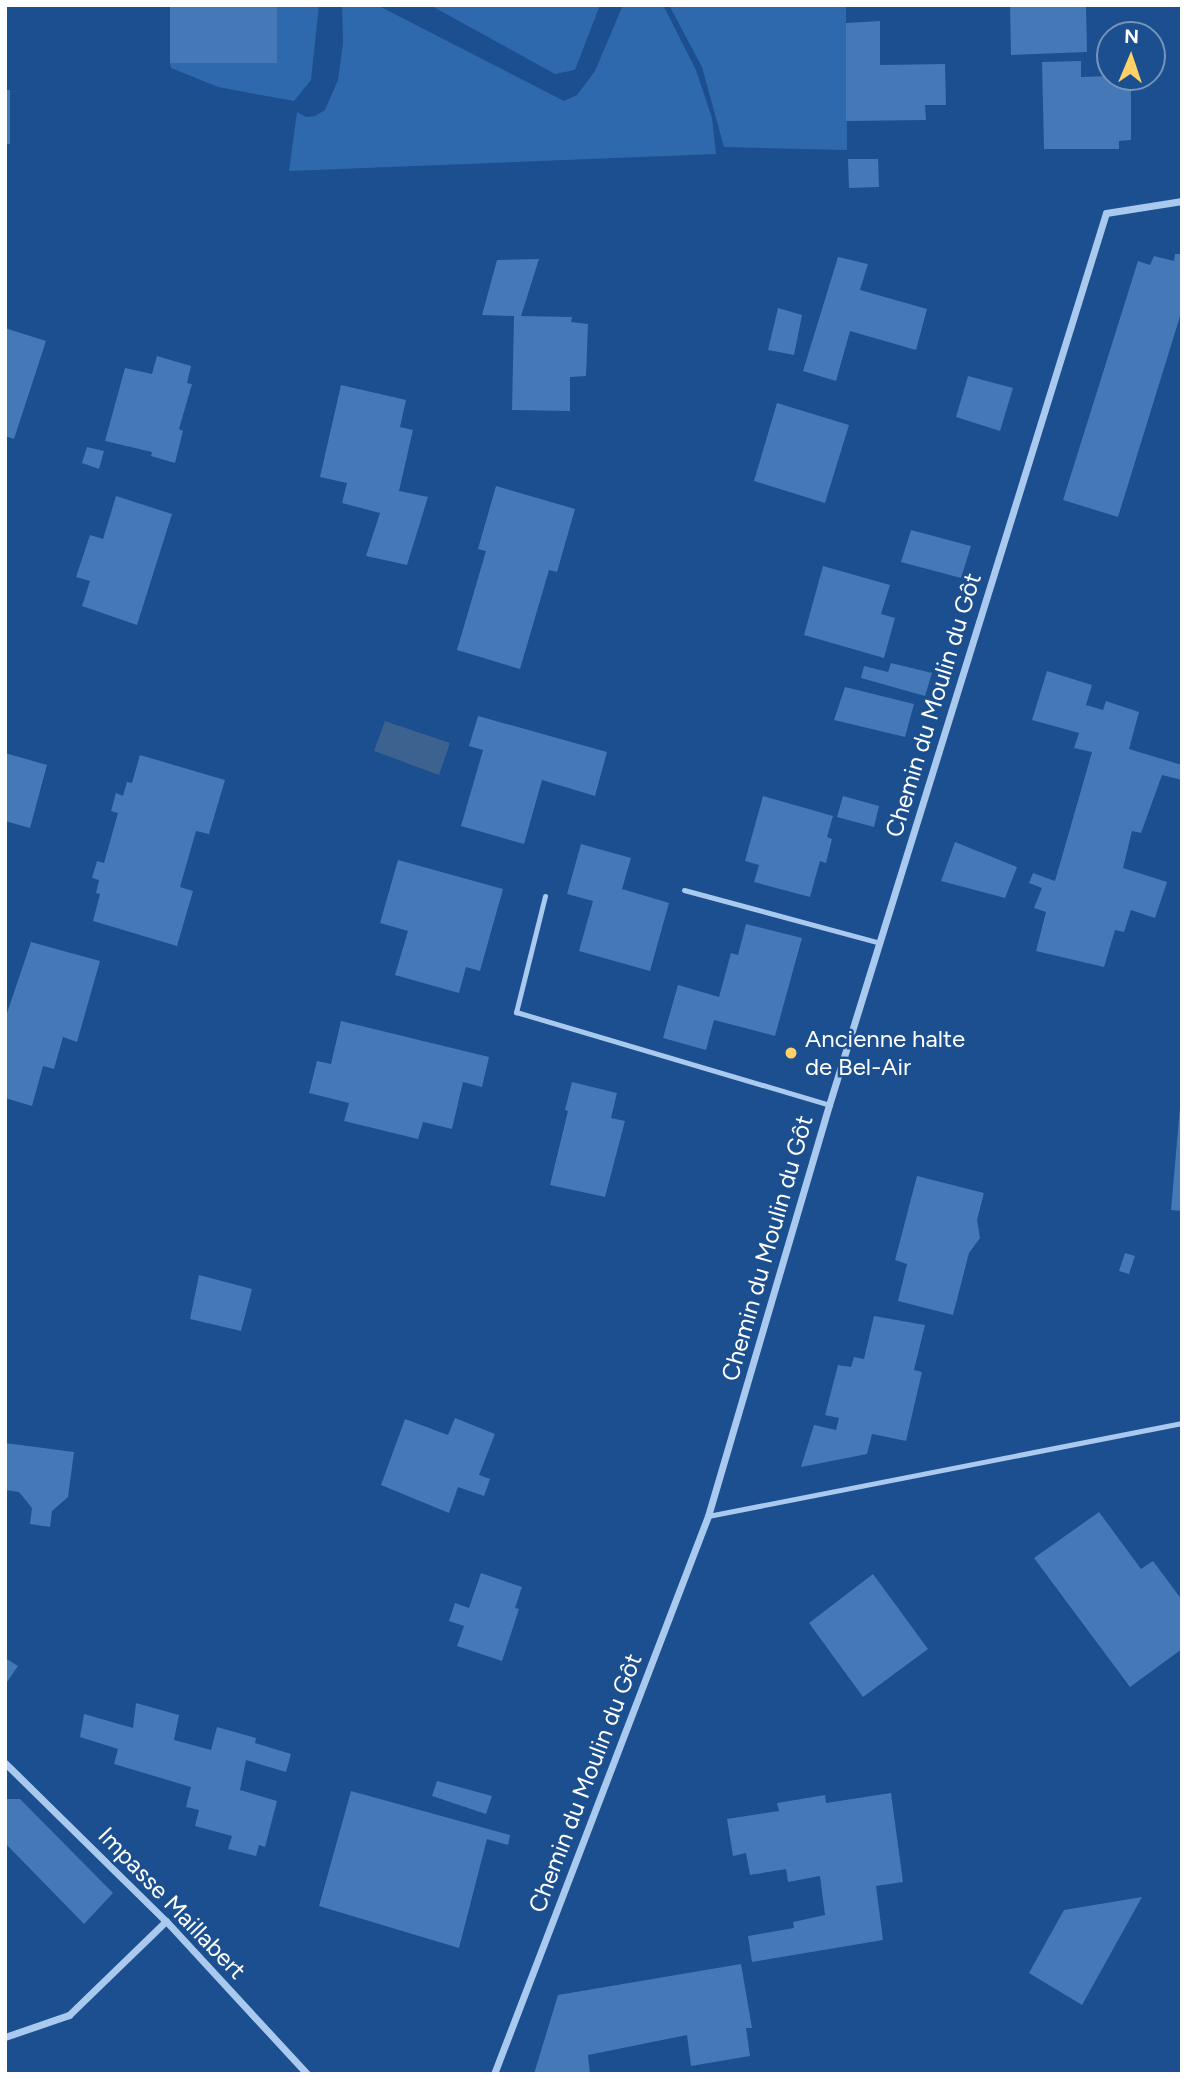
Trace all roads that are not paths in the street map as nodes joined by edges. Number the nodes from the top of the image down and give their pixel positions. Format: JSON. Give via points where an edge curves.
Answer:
{"nodes":[{"id":1,"x":1182,"y":201,"type":"edge"},
{"id":2,"x":684,"y":890,"type":"dead end"},
{"id":3,"x":545,"y":896,"type":"dead end"},
{"id":4,"x":880,"y":943,"type":"junction"},
{"id":5,"x":829,"y":1105,"type":"junction"},
{"id":6,"x":1182,"y":1423,"type":"edge"},
{"id":7,"x":708,"y":1516,"type":"junction"},
{"id":8,"x":5,"y":1763,"type":"edge"},
{"id":9,"x":166,"y":1921,"type":"junction"},
{"id":10,"x":5,"y":2037,"type":"edge"},
{"id":11,"x":307,"y":2074,"type":"edge"},
{"id":12,"x":494,"y":2074,"type":"edge"}],
"edges":[{"from":1,"to":4,"type":"street","name":"Chemin du Moulin du Gôt","via":[[1106,213]]},
{"from":2,"to":4,"type":"lane"},
{"from":3,"to":5,"type":"lane","via":[[516,1012]]},
{"from":4,"to":5,"type":"street","name":"Chemin du Moulin du Gôt"},
{"from":5,"to":7,"type":"street","name":"Chemin du Moulin du Gôt"},
{"from":6,"to":7,"type":"lane"},
{"from":7,"to":12,"type":"street","name":"Chemin du Moulin du Gôt"},
{"from":8,"to":9,"type":"street","name":"Impasse Maillabert"},
{"from":9,"to":10,"type":"street","via":[[69,2015]]},
{"from":9,"to":11,"type":"street","name":"Impasse Maillabert"}]}
